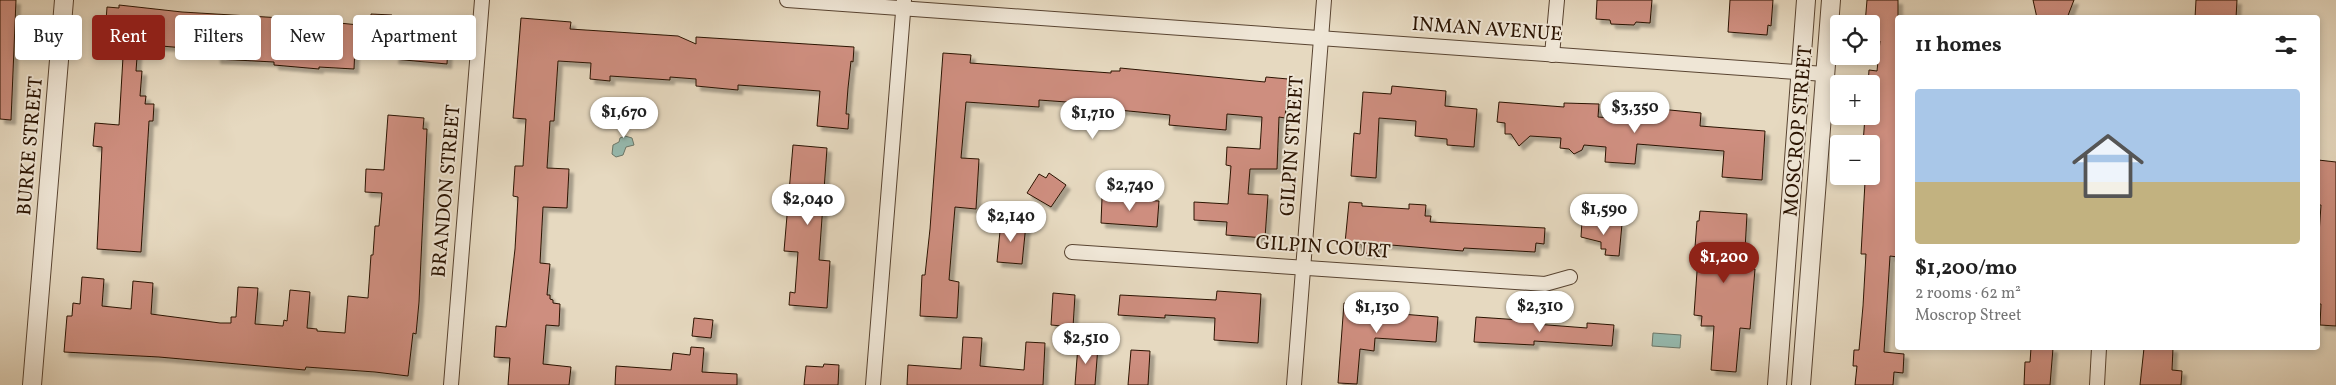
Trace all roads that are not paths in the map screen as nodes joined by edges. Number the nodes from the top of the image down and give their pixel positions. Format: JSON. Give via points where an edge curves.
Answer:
{"nodes":[{"id":1,"x":64,"y":0,"type":"edge"},
{"id":2,"x":482,"y":0,"type":"edge"},
{"id":3,"x":786,"y":0,"type":"edge"},
{"id":4,"x":1324,"y":0,"type":"edge"},
{"id":5,"x":1557,"y":0,"type":"edge"},
{"id":6,"x":1806,"y":0,"type":"edge"},
{"id":7,"x":1831,"y":0,"type":"edge"},
{"id":8,"x":904,"y":4,"type":"edge"},
{"id":9,"x":1321,"y":38,"type":"junction"},
{"id":10,"x":1552,"y":55,"type":"junction"},
{"id":11,"x":1800,"y":72,"type":"junction"},
{"id":12,"x":1825,"y":74,"type":"junction"},
{"id":13,"x":1072,"y":252,"type":"dead end"},
{"id":14,"x":1304,"y":267,"type":"junction"},
{"id":15,"x":1570,"y":277,"type":"dead end"},
{"id":16,"x":2099,"y":350,"type":"edge"},
{"id":17,"x":32,"y":385,"type":"edge"},
{"id":18,"x":451,"y":385,"type":"edge"},
{"id":19,"x":874,"y":385,"type":"edge"},
{"id":20,"x":1294,"y":385,"type":"edge"},
{"id":21,"x":1777,"y":385,"type":"edge"},
{"id":22,"x":1801,"y":385,"type":"edge"},
{"id":23,"x":2097,"y":385,"type":"edge"}],
"edges":[{"from":1,"to":17,"type":"street","name":"BURKE STREET"},
{"from":2,"to":18,"type":"street","name":"BRANDON STREET"},
{"from":3,"to":8,"type":"street","name":"INMAN AVENUE"},
{"from":4,"to":9,"type":"street","name":"GILPIN STREET"},
{"from":5,"to":10,"type":"street"},
{"from":6,"to":11,"type":"street","name":"MOSCROP STREET"},
{"from":7,"to":12,"type":"street","name":"MOSCROP STREET"},
{"from":8,"to":9,"type":"street","name":"INMAN AVENUE"},
{"from":8,"to":19,"type":"street"},
{"from":9,"to":10,"type":"street","name":"INMAN AVENUE"},
{"from":9,"to":14,"type":"street","name":"GILPIN STREET"},
{"from":10,"to":11,"type":"street","name":"INMAN AVENUE"},
{"from":11,"to":12,"type":"street","name":"INMAN AVENUE"},
{"from":11,"to":21,"type":"street","name":"MOSCROP STREET"},
{"from":12,"to":22,"type":"street","name":"MOSCROP STREET"},
{"from":13,"to":14,"type":"street","name":"GILPIN COURT"},
{"from":14,"to":15,"type":"street","name":"GILPIN COURT","via":[[1545,284]]},
{"from":14,"to":20,"type":"street","name":"GILPIN STREET"},
{"from":16,"to":23,"type":"street"}]}
